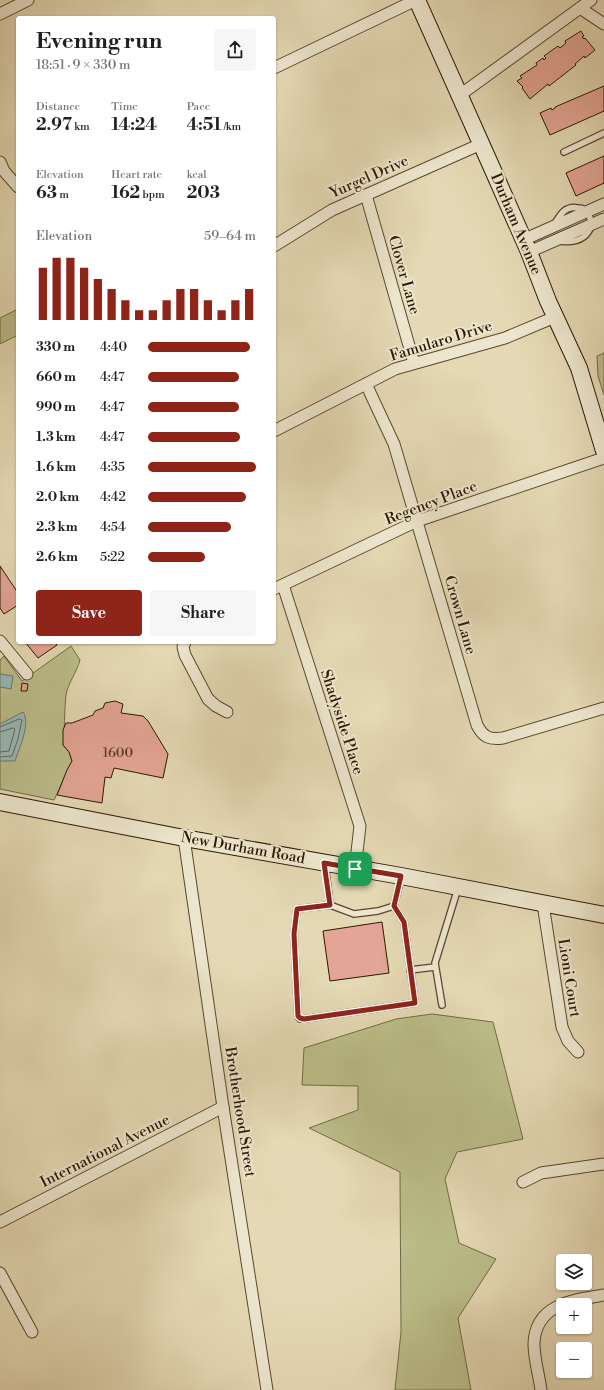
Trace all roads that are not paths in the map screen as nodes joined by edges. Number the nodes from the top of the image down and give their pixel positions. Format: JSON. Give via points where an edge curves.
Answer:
{"nodes":[{"id":1,"x":28,"y":0,"type":"edge"},
{"id":2,"x":416,"y":0,"type":"edge"},
{"id":3,"x":591,"y":0,"type":"edge"},
{"id":4,"x":580,"y":8,"type":"junction"},
{"id":5,"x":0,"y":14,"type":"edge"},
{"id":6,"x":604,"y":24,"type":"edge"},
{"id":7,"x":276,"y":67,"type":"edge"},
{"id":8,"x":460,"y":96,"type":"junction"},
{"id":9,"x":604,"y":133,"type":"edge"},
{"id":10,"x":481,"y":144,"type":"junction"},
{"id":11,"x":564,"y":152,"type":"dead end"},
{"id":12,"x":0,"y":162,"type":"edge"},
{"id":13,"x":16,"y":185,"type":"edge"},
{"id":14,"x":366,"y":195,"type":"junction"},
{"id":15,"x":604,"y":204,"type":"edge"},
{"id":16,"x":587,"y":212,"type":"junction"},
{"id":17,"x":604,"y":218,"type":"edge"},
{"id":18,"x":592,"y":224,"type":"junction"},
{"id":19,"x":276,"y":245,"type":"edge"},
{"id":20,"x":526,"y":246,"type":"junction"},
{"id":21,"x":555,"y":317,"type":"junction"},
{"id":22,"x":414,"y":363,"type":"junction"},
{"id":23,"x":366,"y":384,"type":"junction"},
{"id":24,"x":276,"y":430,"type":"edge"},
{"id":25,"x":604,"y":451,"type":"edge"},
{"id":26,"x":604,"y":458,"type":"edge"},
{"id":27,"x":417,"y":521,"type":"junction"},
{"id":28,"x":278,"y":587,"type":"edge"},
{"id":29,"x":0,"y":641,"type":"edge"},
{"id":30,"x":184,"y":644,"type":"edge"},
{"id":31,"x":27,"y":674,"type":"dead end"},
{"id":32,"x":604,"y":708,"type":"edge"},
{"id":33,"x":227,"y":712,"type":"dead end"},
{"id":34,"x":0,"y":802,"type":"edge"},
{"id":35,"x":184,"y":838,"type":"junction"},
{"id":36,"x":324,"y":863,"type":"junction"},
{"id":37,"x":355,"y":869,"type":"junction"},
{"id":38,"x":401,"y":876,"type":"junction"},
{"id":39,"x":458,"y":888,"type":"junction"},
{"id":40,"x":543,"y":904,"type":"junction"},
{"id":41,"x":330,"y":905,"type":"junction"},
{"id":42,"x":394,"y":906,"type":"junction"},
{"id":43,"x":604,"y":915,"type":"edge"},
{"id":44,"x":435,"y":967,"type":"junction"},
{"id":45,"x":410,"y":970,"type":"junction"},
{"id":46,"x":442,"y":1005,"type":"dead end"},
{"id":47,"x":578,"y":1052,"type":"dead end"},
{"id":48,"x":223,"y":1107,"type":"junction"},
{"id":49,"x":604,"y":1164,"type":"edge"},
{"id":50,"x":523,"y":1182,"type":"dead end"},
{"id":51,"x":0,"y":1222,"type":"edge"},
{"id":52,"x":0,"y":1273,"type":"edge"},
{"id":53,"x":604,"y":1295,"type":"edge"},
{"id":54,"x":32,"y":1332,"type":"dead end"},
{"id":55,"x":267,"y":1390,"type":"edge"},
{"id":56,"x":541,"y":1390,"type":"edge"}],
"edges":[{"from":1,"to":5,"type":"street"},
{"from":2,"to":7,"type":"street"},
{"from":2,"to":8,"type":"main road","name":"Durham Avenue"},
{"from":3,"to":4,"type":"street"},
{"from":4,"to":6,"type":"street"},
{"from":4,"to":8,"type":"street"},
{"from":8,"to":10,"type":"main road","name":"Durham Avenue"},
{"from":9,"to":11,"type":"lane"},
{"from":10,"to":14,"type":"street","name":"Yurgel Drive"},
{"from":10,"to":20,"type":"main road","name":"Durham Avenue"},
{"from":12,"to":13,"type":"street"},
{"from":14,"to":19,"type":"street","name":"Yurgel Drive","via":[[332,210]]},
{"from":14,"to":22,"type":"street","name":"Clover Lane"},
{"from":15,"to":16,"type":"street"},
{"from":16,"to":18,"type":"lane"},
{"from":16,"to":20,"type":"street","via":[[552,228]]},
{"from":17,"to":18,"type":"street"},
{"from":18,"to":20,"type":"street","via":[[555,241]]},
{"from":20,"to":21,"type":"main road","name":"Durham Avenue"},
{"from":21,"to":22,"type":"street","name":"Famularo Drive","via":[[505,338]]},
{"from":21,"to":25,"type":"main road","name":"Durham Avenue","via":[[579,368]]},
{"from":22,"to":23,"type":"street","name":"Famularo Drive","via":[[395,369]]},
{"from":23,"to":24,"type":"street","name":"Famularo Drive"},
{"from":23,"to":27,"type":"street","name":"Crown Lane","via":[[394,444]]},
{"from":26,"to":27,"type":"street","name":"Regency Place"},
{"from":27,"to":28,"type":"street","name":"Regency Place"},
{"from":27,"to":32,"type":"street","name":"Crown Lane","via":[[481,732],[486,737],[503,738]]},
{"from":28,"to":37,"type":"street","name":"Shadyside Place","via":[[360,826]]},
{"from":29,"to":31,"type":"street"},
{"from":30,"to":33,"type":"street","via":[[185,655],[208,699]]},
{"from":34,"to":35,"type":"main road","name":"New Durham Road"},
{"from":35,"to":36,"type":"main road","name":"New Durham Road"},
{"from":35,"to":48,"type":"street","name":"Brotherhood Street"},
{"from":36,"to":37,"type":"main road","name":"New Durham Road"},
{"from":36,"to":41,"type":"lane"},
{"from":37,"to":38,"type":"main road","name":"New Durham Road"},
{"from":38,"to":39,"type":"main road","name":"New Durham Road"},
{"from":38,"to":42,"type":"lane"},
{"from":39,"to":40,"type":"main road","name":"New Durham Road"},
{"from":39,"to":44,"type":"lane"},
{"from":40,"to":43,"type":"main road","name":"New Durham Road"},
{"from":40,"to":47,"type":"street","name":"Lioni Court","via":[[562,1027]]},
{"from":41,"to":42,"type":"lane","via":[[354,914]]},
{"from":41,"to":45,"type":"lane","via":[[297,909],[294,934],[300,1018],[415,1003]]},
{"from":42,"to":45,"type":"lane","via":[[404,922]]},
{"from":44,"to":45,"type":"lane"},
{"from":44,"to":46,"type":"lane"},
{"from":48,"to":51,"type":"street","name":"International Avenue"},
{"from":48,"to":55,"type":"street","name":"Brotherhood Street"},
{"from":49,"to":50,"type":"street","via":[[541,1173]]},
{"from":52,"to":54,"type":"street"},
{"from":53,"to":56,"type":"street","via":[[571,1300],[559,1305],[543,1318],[535,1336],[534,1346]]}]}
